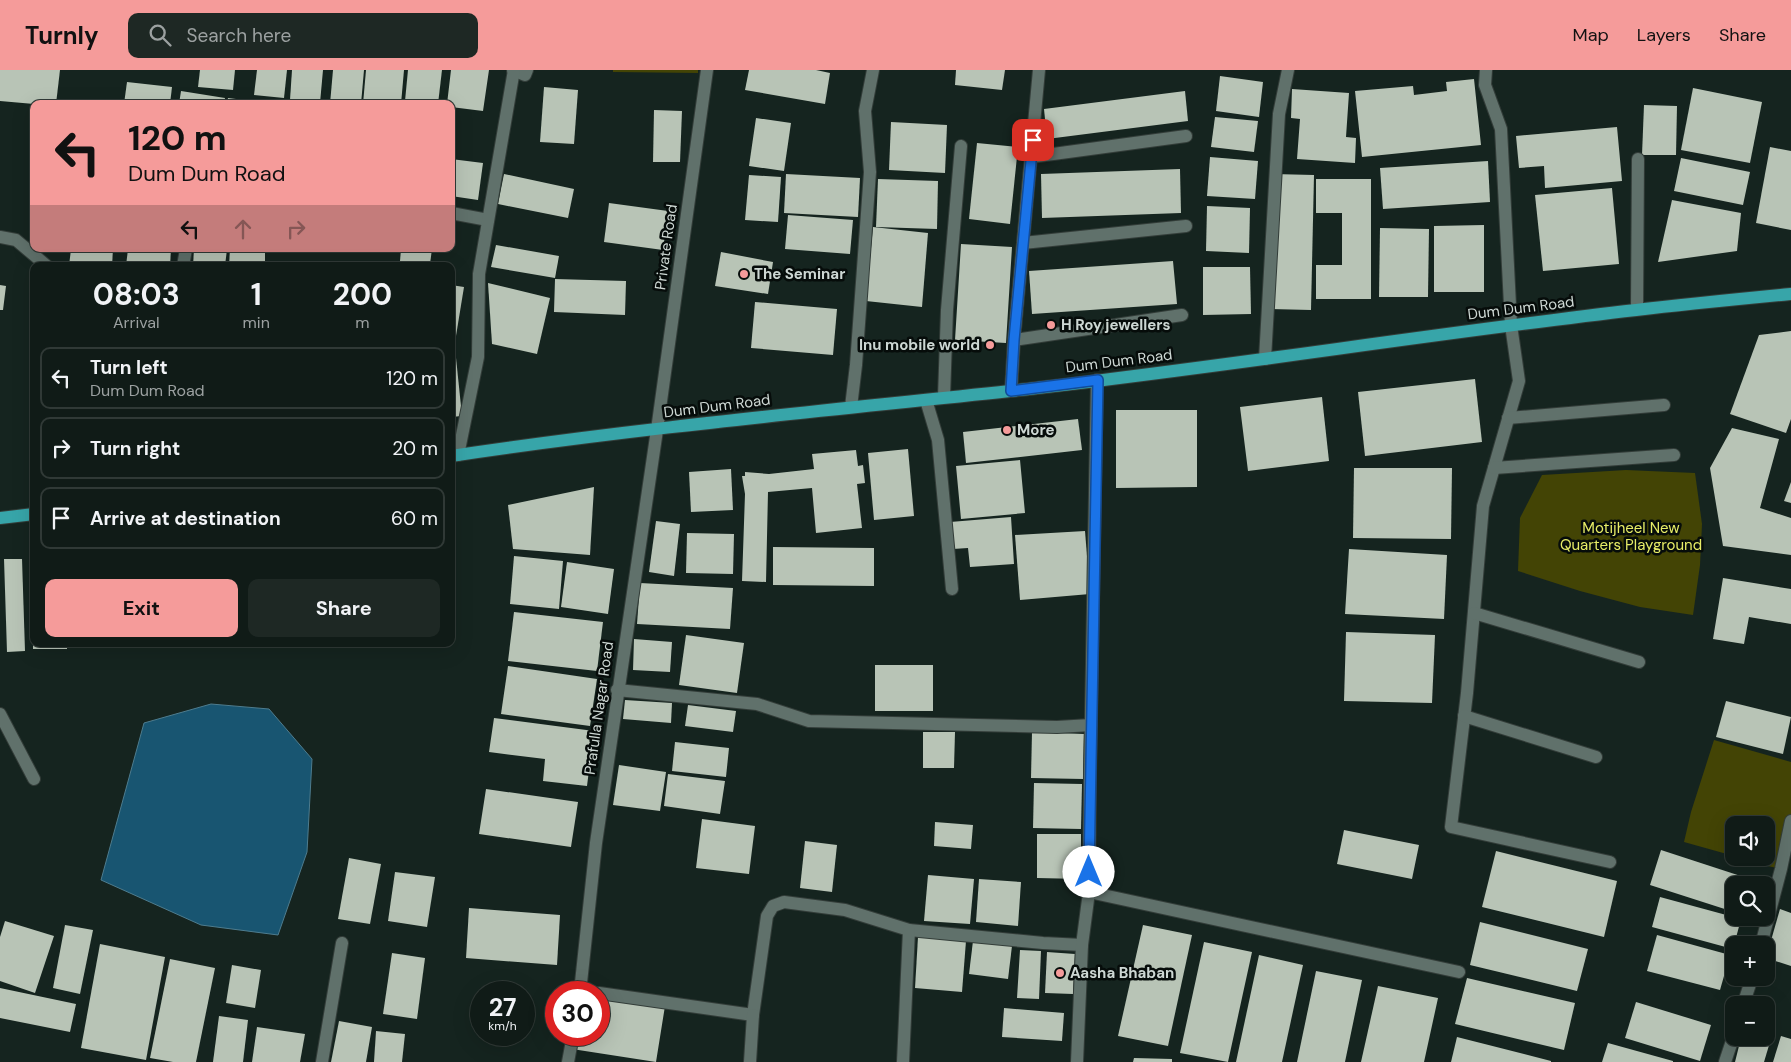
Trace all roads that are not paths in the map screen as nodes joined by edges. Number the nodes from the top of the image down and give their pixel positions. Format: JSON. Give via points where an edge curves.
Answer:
{"nodes":[{"id":1,"x":513,"y":70,"type":"edge"},
{"id":2,"x":527,"y":70,"type":"edge"},
{"id":3,"x":707,"y":70,"type":"edge"},
{"id":4,"x":873,"y":70,"type":"edge"},
{"id":5,"x":1039,"y":70,"type":"edge"},
{"id":6,"x":1288,"y":70,"type":"edge"},
{"id":7,"x":1486,"y":70,"type":"edge"},
{"id":8,"x":1186,"y":136,"type":"dead end"},
{"id":9,"x":961,"y":146,"type":"dead end"},
{"id":10,"x":1031,"y":157,"type":"junction"},
{"id":11,"x":1638,"y":159,"type":"dead end"},
{"id":12,"x":455,"y":214,"type":"edge"},
{"id":13,"x":488,"y":220,"type":"junction"},
{"id":14,"x":1186,"y":226,"type":"dead end"},
{"id":15,"x":0,"y":237,"type":"edge"},
{"id":16,"x":1023,"y":243,"type":"junction"},
{"id":17,"x":30,"y":252,"type":"edge"},
{"id":18,"x":30,"y":252,"type":"edge"},
{"id":19,"x":42,"y":262,"type":"edge"},
{"id":20,"x":1791,"y":294,"type":"edge"},
{"id":21,"x":1637,"y":309,"type":"junction"},
{"id":22,"x":1182,"y":316,"type":"dead end"},
{"id":23,"x":1511,"y":325,"type":"junction"},
{"id":24,"x":1014,"y":340,"type":"junction"},
{"id":25,"x":1265,"y":360,"type":"junction"},
{"id":26,"x":1098,"y":380,"type":"junction"},
{"id":27,"x":1011,"y":391,"type":"junction"},
{"id":28,"x":944,"y":397,"type":"junction"},
{"id":29,"x":926,"y":400,"type":"junction"},
{"id":30,"x":1664,"y":405,"type":"dead end"},
{"id":31,"x":851,"y":407,"type":"junction"},
{"id":32,"x":1508,"y":418,"type":"junction"},
{"id":33,"x":657,"y":430,"type":"junction"},
{"id":34,"x":1674,"y":455,"type":"dead end"},
{"id":35,"x":455,"y":456,"type":"edge"},
{"id":36,"x":1494,"y":468,"type":"junction"},
{"id":37,"x":30,"y":514,"type":"edge"},
{"id":38,"x":0,"y":518,"type":"edge"},
{"id":39,"x":952,"y":589,"type":"dead end"},
{"id":40,"x":1474,"y":613,"type":"junction"},
{"id":41,"x":1639,"y":662,"type":"dead end"},
{"id":42,"x":617,"y":690,"type":"junction"},
{"id":43,"x":0,"y":714,"type":"edge"},
{"id":44,"x":1464,"y":716,"type":"junction"},
{"id":45,"x":1091,"y":725,"type":"junction"},
{"id":46,"x":1596,"y":757,"type":"dead end"},
{"id":47,"x":34,"y":779,"type":"dead end"},
{"id":48,"x":1791,"y":821,"type":"edge"},
{"id":49,"x":1610,"y":862,"type":"dead end"},
{"id":50,"x":1089,"y":892,"type":"junction"},
{"id":51,"x":909,"y":930,"type":"junction"},
{"id":52,"x":1763,"y":936,"type":"edge"},
{"id":53,"x":342,"y":943,"type":"dead end"},
{"id":54,"x":1082,"y":945,"type":"junction"},
{"id":55,"x":1459,"y":972,"type":"dead end"},
{"id":56,"x":581,"y":981,"type":"edge"},
{"id":57,"x":610,"y":995,"type":"edge"},
{"id":58,"x":753,"y":1015,"type":"junction"},
{"id":59,"x":571,"y":1046,"type":"edge"},
{"id":60,"x":1730,"y":1046,"type":"edge"},
{"id":61,"x":322,"y":1062,"type":"edge"},
{"id":62,"x":568,"y":1062,"type":"edge"},
{"id":63,"x":750,"y":1062,"type":"edge"},
{"id":64,"x":903,"y":1062,"type":"edge"},
{"id":65,"x":1077,"y":1062,"type":"edge"},
{"id":66,"x":1725,"y":1062,"type":"edge"}],
"edges":[{"from":1,"to":2,"type":"street","via":[[525,75]]},
{"from":1,"to":13,"type":"street"},
{"from":3,"to":33,"type":"street","name":"Private Road"},
{"from":4,"to":31,"type":"street","via":[[865,111],[870,172]]},
{"from":5,"to":10,"type":"street"},
{"from":6,"to":25,"type":"street","via":[[1280,114]]},
{"from":7,"to":23,"type":"street","via":[[1484,85],[1502,129]]},
{"from":8,"to":10,"type":"street"},
{"from":9,"to":28,"type":"street","via":[[947,310]]},
{"from":10,"to":16,"type":"street"},
{"from":11,"to":21,"type":"street"},
{"from":12,"to":13,"type":"street"},
{"from":13,"to":35,"type":"street","via":[[479,274],[478,357]]},
{"from":14,"to":16,"type":"street"},
{"from":15,"to":17,"type":"street","via":[[16,240]]},
{"from":16,"to":24,"type":"street"},
{"from":18,"to":19,"type":"street"},
{"from":20,"to":21,"type":"main road","name":"Dum Dum Road"},
{"from":21,"to":23,"type":"main road","name":"Dum Dum Road"},
{"from":22,"to":24,"type":"street"},
{"from":23,"to":25,"type":"main road","name":"Dum Dum Road"},
{"from":23,"to":32,"type":"street","via":[[1519,381]]},
{"from":24,"to":27,"type":"street"},
{"from":25,"to":26,"type":"main road","name":"Dum Dum Road"},
{"from":26,"to":27,"type":"main road","name":"Dum Dum Road"},
{"from":26,"to":45,"type":"street"},
{"from":27,"to":28,"type":"main road","name":"Dum Dum Road"},
{"from":28,"to":29,"type":"main road","name":"Dum Dum Road"},
{"from":29,"to":31,"type":"main road","name":"Dum Dum Road"},
{"from":29,"to":39,"type":"street","via":[[938,440]]},
{"from":30,"to":32,"type":"street"},
{"from":31,"to":33,"type":"main road","name":"Dum Dum Road"},
{"from":32,"to":36,"type":"street"},
{"from":33,"to":35,"type":"main road","name":"Dum Dum Road"},
{"from":33,"to":42,"type":"street","name":"Prafulla Nagar Road"},
{"from":34,"to":36,"type":"street"},
{"from":36,"to":40,"type":"street","via":[[1483,506]]},
{"from":37,"to":38,"type":"main road"},
{"from":40,"to":41,"type":"street"},
{"from":40,"to":44,"type":"street"},
{"from":42,"to":45,"type":"street","via":[[757,704],[808,721]]},
{"from":42,"to":56,"type":"street","name":"Prafulla Nagar Road"},
{"from":43,"to":47,"type":"street"},
{"from":44,"to":46,"type":"street"},
{"from":44,"to":49,"type":"street","via":[[1451,827]]},
{"from":45,"to":50,"type":"street"},
{"from":48,"to":52,"type":"street"},
{"from":50,"to":54,"type":"street"},
{"from":50,"to":55,"type":"street"},
{"from":51,"to":54,"type":"street"},
{"from":51,"to":58,"type":"street","via":[[845,910],[784,902],[773,906],[765,925]]},
{"from":51,"to":64,"type":"street"},
{"from":53,"to":61,"type":"street"},
{"from":54,"to":65,"type":"street"},
{"from":57,"to":58,"type":"street"},
{"from":58,"to":63,"type":"street"},
{"from":59,"to":62,"type":"street"},
{"from":60,"to":66,"type":"street"}]}
